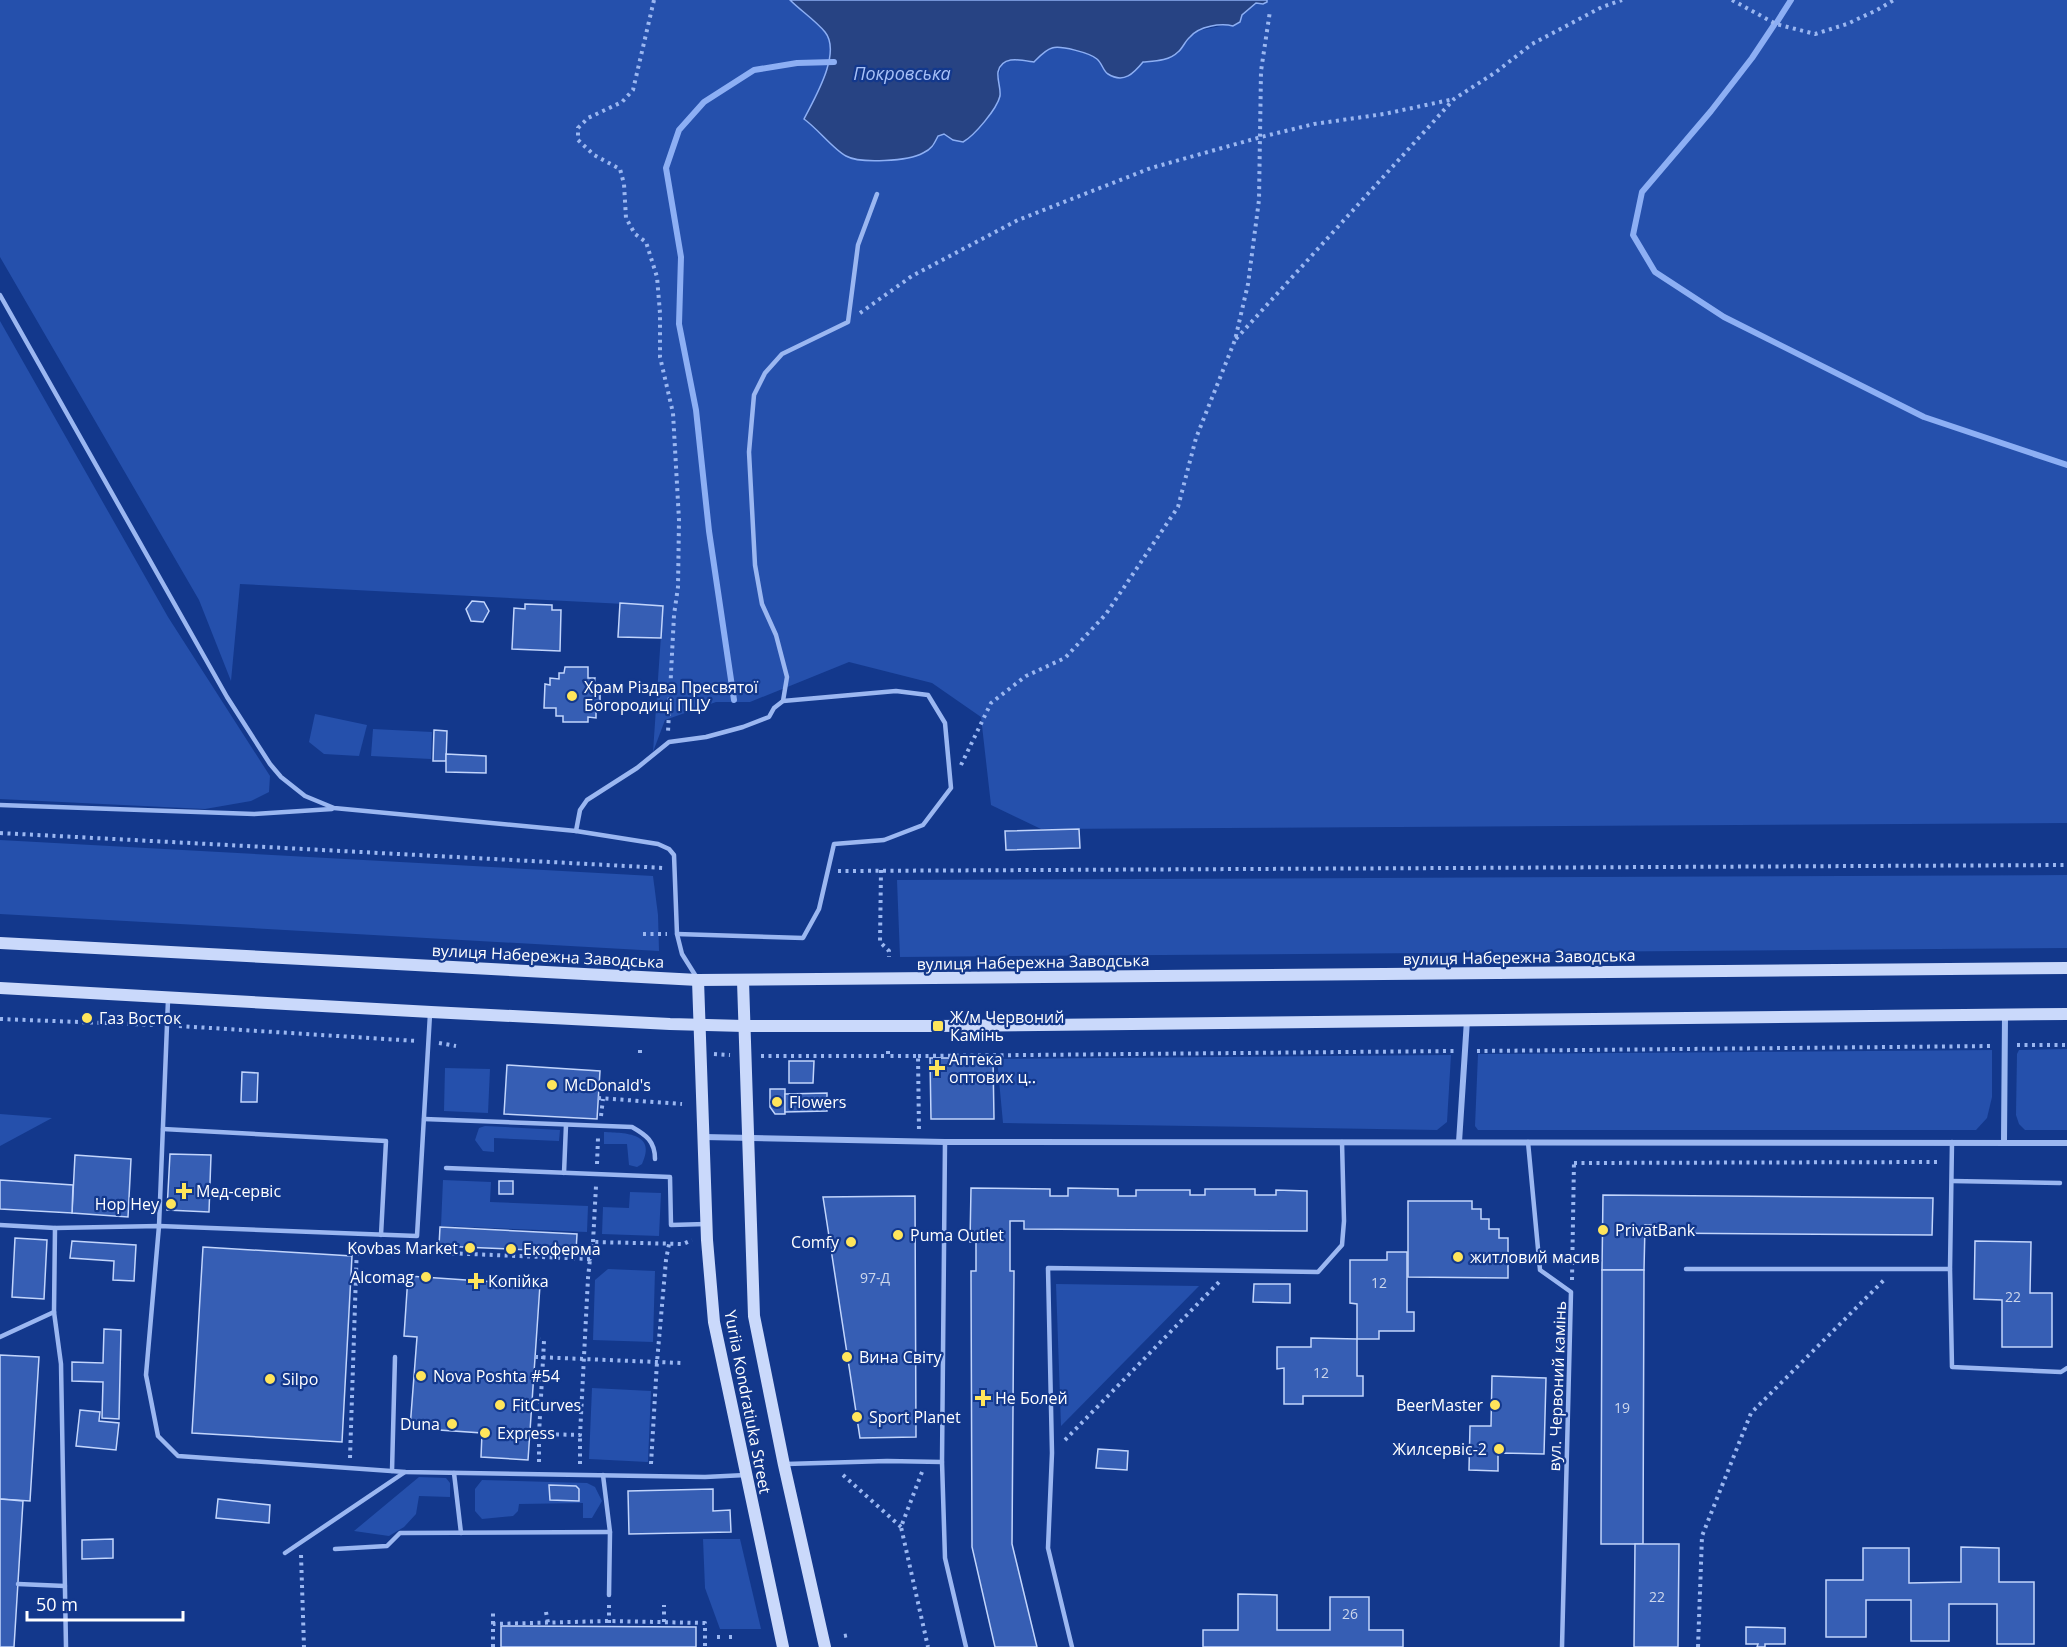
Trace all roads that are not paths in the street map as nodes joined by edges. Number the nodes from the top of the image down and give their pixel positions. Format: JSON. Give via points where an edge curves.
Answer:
{"nodes":[{"id":1,"x":877,"y":194,"type":"dead end"},
{"id":2,"x":0,"y":295,"type":"edge"},
{"id":3,"x":783,"y":701,"type":"junction"},
{"id":4,"x":0,"y":805,"type":"edge"},
{"id":5,"x":334,"y":808,"type":"junction"},
{"id":6,"x":576,"y":831,"type":"junction"},
{"id":7,"x":677,"y":934,"type":"junction"},
{"id":8,"x":0,"y":943,"type":"edge"},
{"id":9,"x":2067,"y":968,"type":"edge"},
{"id":10,"x":698,"y":980,"type":"junction"},
{"id":11,"x":743,"y":981,"type":"junction"},
{"id":12,"x":0,"y":987,"type":"edge"},
{"id":13,"x":168,"y":996,"type":"junction"},
{"id":14,"x":431,"y":1012,"type":"junction"},
{"id":15,"x":2005,"y":1014,"type":"junction"},
{"id":16,"x":2067,"y":1014,"type":"edge"},
{"id":17,"x":1467,"y":1020,"type":"junction"},
{"id":18,"x":701,"y":1024,"type":"junction"},
{"id":19,"x":744,"y":1026,"type":"junction"},
{"id":20,"x":424,"y":1119,"type":"junction"},
{"id":21,"x":566,"y":1125,"type":"junction"},
{"id":22,"x":163,"y":1129,"type":"junction"},
{"id":23,"x":704,"y":1137,"type":"junction"},
{"id":24,"x":749,"y":1138,"type":"junction"},
{"id":25,"x":945,"y":1142,"type":"junction"},
{"id":26,"x":1342,"y":1142,"type":"junction"},
{"id":27,"x":1459,"y":1142,"type":"junction"},
{"id":28,"x":1528,"y":1142,"type":"junction"},
{"id":29,"x":1952,"y":1142,"type":"junction"},
{"id":30,"x":2004,"y":1142,"type":"junction"},
{"id":31,"x":2067,"y":1143,"type":"edge"},
{"id":32,"x":656,"y":1159,"type":"dead end"},
{"id":33,"x":446,"y":1168,"type":"dead end"},
{"id":34,"x":564,"y":1173,"type":"junction"},
{"id":35,"x":1952,"y":1180,"type":"junction"},
{"id":36,"x":2060,"y":1183,"type":"dead end"},
{"id":37,"x":707,"y":1224,"type":"junction"},
{"id":38,"x":0,"y":1225,"type":"edge"},
{"id":39,"x":159,"y":1226,"type":"junction"},
{"id":40,"x":55,"y":1228,"type":"junction"},
{"id":41,"x":381,"y":1234,"type":"junction"},
{"id":42,"x":1686,"y":1269,"type":"dead end"},
{"id":43,"x":1950,"y":1269,"type":"junction"},
{"id":44,"x":54,"y":1312,"type":"junction"},
{"id":45,"x":0,"y":1337,"type":"edge"},
{"id":46,"x":395,"y":1357,"type":"dead end"},
{"id":47,"x":2067,"y":1368,"type":"edge"},
{"id":48,"x":942,"y":1462,"type":"junction"},
{"id":49,"x":784,"y":1465,"type":"junction"},
{"id":50,"x":392,"y":1471,"type":"junction"},
{"id":51,"x":405,"y":1472,"type":"junction"},
{"id":52,"x":454,"y":1473,"type":"junction"},
{"id":53,"x":603,"y":1475,"type":"junction"},
{"id":54,"x":746,"y":1475,"type":"junction"},
{"id":55,"x":610,"y":1532,"type":"junction"},
{"id":56,"x":461,"y":1533,"type":"junction"},
{"id":57,"x":335,"y":1549,"type":"dead end"},
{"id":58,"x":285,"y":1553,"type":"dead end"},
{"id":59,"x":18,"y":1584,"type":"dead end"},
{"id":60,"x":65,"y":1586,"type":"junction"},
{"id":61,"x":609,"y":1595,"type":"road end"},
{"id":62,"x":66,"y":1647,"type":"edge"},
{"id":63,"x":783,"y":1647,"type":"edge"},
{"id":64,"x":825,"y":1647,"type":"edge"},
{"id":65,"x":966,"y":1647,"type":"edge"},
{"id":66,"x":1071,"y":1647,"type":"edge"},
{"id":67,"x":1562,"y":1647,"type":"edge"}],
"edges":[{"from":1,"to":3,"type":"lane","via":[[858,245],[848,322],[782,354],[765,373],[754,396],[749,452],[755,565],[762,604],[776,635],[787,677]]},
{"from":2,"to":5,"type":"lane","via":[[227,696],[270,764],[305,796]]},
{"from":3,"to":6,"type":"lane","via":[[768,717],[743,727],[669,742],[587,800],[580,810]]},
{"from":3,"to":7,"type":"lane","via":[[896,691],[928,696],[945,723],[951,788],[923,825],[884,840],[834,844],[819,909],[803,938]]},
{"from":4,"to":5,"type":"lane","via":[[254,814]]},
{"from":5,"to":6,"type":"lane"},
{"from":6,"to":7,"type":"lane","via":[[669,849],[674,855]]},
{"from":7,"to":10,"type":"lane","via":[[682,954]]},
{"from":8,"to":10,"type":"main road","name":"вулиця Набережна Заводська"},
{"from":9,"to":11,"type":"main road","name":"вулиця Набережна Заводська"},
{"from":10,"to":11,"type":"main road","name":"вулиця Набережна Заводська"},
{"from":10,"to":18,"type":"main road","name":"Yuriia Kondratiuka Street"},
{"from":11,"to":19,"type":"main road","name":"Yuriia Kondratiuka Street"},
{"from":12,"to":13,"type":"main road"},
{"from":13,"to":14,"type":"main road"},
{"from":13,"to":22,"type":"lane"},
{"from":14,"to":18,"type":"main road"},
{"from":14,"to":20,"type":"lane"},
{"from":15,"to":16,"type":"main road"},
{"from":15,"to":17,"type":"main road"},
{"from":15,"to":30,"type":"street"},
{"from":17,"to":19,"type":"main road"},
{"from":17,"to":27,"type":"street"},
{"from":18,"to":19,"type":"main road"},
{"from":18,"to":23,"type":"main road","name":"Yuriia Kondratiuka Street"},
{"from":19,"to":24,"type":"main road","name":"Yuriia Kondratiuka Street"},
{"from":20,"to":21,"type":"lane"},
{"from":20,"to":41,"type":"lane","via":[[417,1236]]},
{"from":21,"to":32,"type":"lane","via":[[632,1127],[648,1136]]},
{"from":21,"to":34,"type":"lane"},
{"from":22,"to":39,"type":"lane"},
{"from":22,"to":41,"type":"lane","via":[[386,1142]]},
{"from":23,"to":24,"type":"street"},
{"from":23,"to":37,"type":"main road","name":"Yuriia Kondratiuka Street"},
{"from":24,"to":25,"type":"street"},
{"from":24,"to":49,"type":"main road","name":"Yuriia Kondratiuka Street","via":[[754,1316]]},
{"from":25,"to":26,"type":"street"},
{"from":25,"to":48,"type":"lane"},
{"from":26,"to":27,"type":"street"},
{"from":26,"to":66,"type":"lane","via":[[1342,1245],[1318,1272],[1048,1268],[1052,1453],[1048,1548]]},
{"from":27,"to":28,"type":"street"},
{"from":28,"to":29,"type":"street"},
{"from":28,"to":67,"type":"lane","name":"вул. Червоний камінь","via":[[1540,1270],[1571,1293]]},
{"from":29,"to":30,"type":"street"},
{"from":29,"to":35,"type":"lane"},
{"from":30,"to":31,"type":"street"},
{"from":33,"to":34,"type":"lane"},
{"from":34,"to":37,"type":"lane","via":[[670,1177],[671,1225]]},
{"from":35,"to":36,"type":"lane"},
{"from":35,"to":43,"type":"lane"},
{"from":37,"to":54,"type":"main road","name":"Yuriia Kondratiuka Street","via":[[714,1323]]},
{"from":38,"to":40,"type":"lane"},
{"from":39,"to":40,"type":"lane"},
{"from":39,"to":41,"type":"lane"},
{"from":39,"to":50,"type":"lane","via":[[146,1375],[158,1436],[178,1456]]},
{"from":40,"to":44,"type":"lane"},
{"from":42,"to":43,"type":"lane"},
{"from":43,"to":47,"type":"lane","via":[[1952,1367],[2061,1372]]},
{"from":44,"to":45,"type":"lane"},
{"from":44,"to":60,"type":"lane","via":[[61,1364]]},
{"from":46,"to":50,"type":"lane"},
{"from":48,"to":49,"type":"lane"},
{"from":48,"to":65,"type":"lane","via":[[945,1558]]},
{"from":49,"to":64,"type":"main road","name":"Yuriia Kondratiuka Street"},
{"from":50,"to":51,"type":"lane"},
{"from":51,"to":52,"type":"lane"},
{"from":51,"to":58,"type":"lane"},
{"from":52,"to":53,"type":"lane"},
{"from":52,"to":56,"type":"lane"},
{"from":53,"to":54,"type":"lane"},
{"from":53,"to":55,"type":"lane"},
{"from":54,"to":63,"type":"main road","name":"Yuriia Kondratiuka Street"},
{"from":55,"to":56,"type":"lane"},
{"from":55,"to":61,"type":"lane"},
{"from":56,"to":57,"type":"lane","via":[[400,1533],[387,1546]]},
{"from":59,"to":60,"type":"lane"},
{"from":60,"to":62,"type":"lane"}]}
